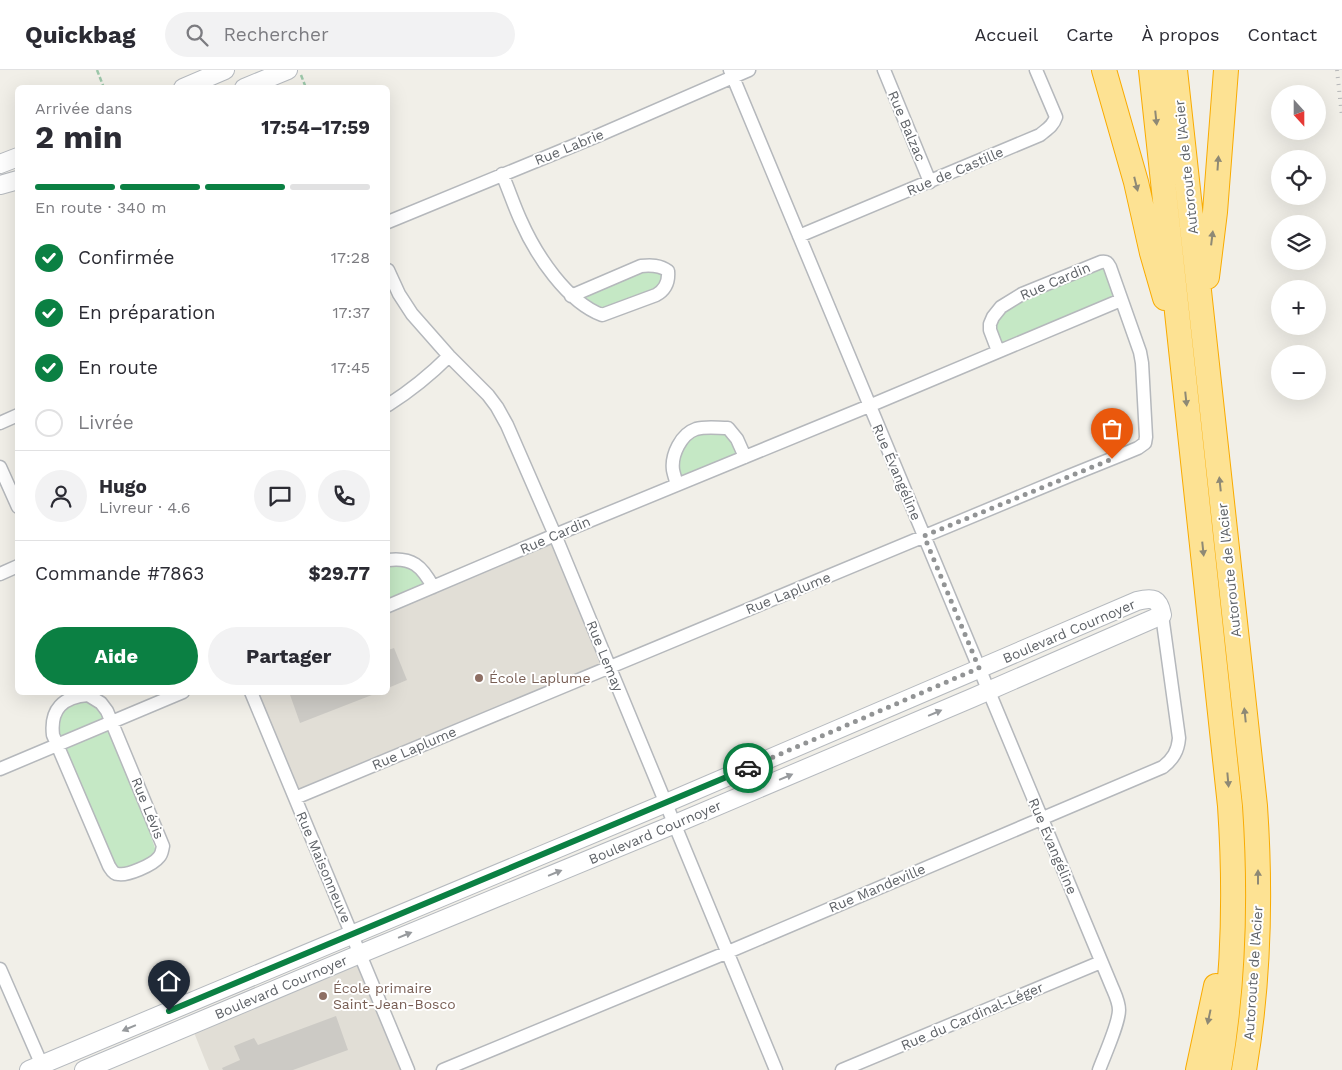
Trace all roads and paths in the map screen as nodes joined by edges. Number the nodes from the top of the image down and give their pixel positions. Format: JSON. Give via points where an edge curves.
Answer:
{"nodes":[{"id":1,"x":97,"y":70,"type":"edge"},
{"id":2,"x":203,"y":70,"type":"edge"},
{"id":3,"x":225,"y":70,"type":"edge"},
{"id":4,"x":289,"y":70,"type":"edge"},
{"id":5,"x":749,"y":70,"type":"edge"},
{"id":6,"x":884,"y":70,"type":"edge"},
{"id":7,"x":1036,"y":70,"type":"edge"},
{"id":8,"x":1104,"y":70,"type":"edge"},
{"id":9,"x":1151,"y":70,"type":"edge"},
{"id":10,"x":1175,"y":70,"type":"edge"},
{"id":11,"x":1226,"y":70,"type":"edge"},
{"id":12,"x":732,"y":73,"type":"edge"},
{"id":13,"x":103,"y":85,"type":"edge"},
{"id":14,"x":186,"y":85,"type":"edge"},
{"id":15,"x":190,"y":85,"type":"edge"},
{"id":16,"x":252,"y":85,"type":"edge"},
{"id":17,"x":303,"y":85,"type":"edge"},
{"id":18,"x":15,"y":158,"type":"edge"},
{"id":19,"x":0,"y":164,"type":"edge"},
{"id":20,"x":502,"y":174,"type":"junction"},
{"id":21,"x":15,"y":181,"type":"edge"},
{"id":22,"x":930,"y":182,"type":"junction"},
{"id":23,"x":0,"y":185,"type":"edge"},
{"id":24,"x":390,"y":221,"type":"edge"},
{"id":25,"x":799,"y":236,"type":"junction"},
{"id":26,"x":390,"y":274,"type":"edge"},
{"id":27,"x":571,"y":296,"type":"junction"},
{"id":28,"x":1121,"y":300,"type":"junction"},
{"id":29,"x":1202,"y":321,"type":"junction"},
{"id":30,"x":998,"y":351,"type":"junction"},
{"id":31,"x":1181,"y":351,"type":"junction"},
{"id":32,"x":449,"y":356,"type":"junction"},
{"id":33,"x":390,"y":404,"type":"edge"},
{"id":34,"x":870,"y":406,"type":"junction"},
{"id":35,"x":15,"y":416,"type":"edge"},
{"id":36,"x":0,"y":423,"type":"edge"},
{"id":37,"x":745,"y":457,"type":"junction"},
{"id":38,"x":0,"y":467,"type":"edge"},
{"id":39,"x":677,"y":485,"type":"junction"},
{"id":40,"x":15,"y":500,"type":"edge"},
{"id":41,"x":555,"y":535,"type":"junction"},
{"id":42,"x":924,"y":536,"type":"junction"},
{"id":43,"x":390,"y":560,"type":"edge"},
{"id":44,"x":15,"y":567,"type":"edge"},
{"id":45,"x":0,"y":574,"type":"edge"},
{"id":46,"x":433,"y":587,"type":"junction"},
{"id":47,"x":390,"y":605,"type":"edge"},
{"id":48,"x":1162,"y":615,"type":"junction"},
{"id":49,"x":610,"y":668,"type":"junction"},
{"id":50,"x":979,"y":668,"type":"junction"},
{"id":51,"x":988,"y":690,"type":"junction"},
{"id":52,"x":176,"y":695,"type":"edge"},
{"id":53,"x":253,"y":695,"type":"edge"},
{"id":54,"x":112,"y":722,"type":"junction"},
{"id":55,"x":57,"y":745,"type":"junction"},
{"id":56,"x":0,"y":769,"type":"edge"},
{"id":57,"x":295,"y":798,"type":"junction"},
{"id":58,"x":666,"y":803,"type":"junction"},
{"id":59,"x":1042,"y":818,"type":"junction"},
{"id":60,"x":675,"y":824,"type":"junction"},
{"id":61,"x":1234,"y":901,"type":"junction"},
{"id":62,"x":352,"y":935,"type":"junction"},
{"id":63,"x":728,"y":952,"type":"junction"},
{"id":64,"x":360,"y":954,"type":"junction"},
{"id":65,"x":1101,"y":962,"type":"junction"},
{"id":66,"x":0,"y":969,"type":"edge"},
{"id":67,"x":1253,"y":1004,"type":"junction"},
{"id":68,"x":38,"y":1068,"type":"edge"},
{"id":69,"x":84,"y":1070,"type":"edge"},
{"id":70,"x":408,"y":1070,"type":"edge"},
{"id":71,"x":443,"y":1070,"type":"edge"},
{"id":72,"x":776,"y":1070,"type":"edge"},
{"id":73,"x":842,"y":1070,"type":"edge"},
{"id":74,"x":1099,"y":1070,"type":"edge"},
{"id":75,"x":1198,"y":1070,"type":"edge"},
{"id":76,"x":1219,"y":1070,"type":"edge"},
{"id":77,"x":1244,"y":1070,"type":"edge"},
{"id":78,"x":1253,"y":1070,"type":"edge"}],
"edges":[{"from":1,"to":13,"type":"path"},
{"from":2,"to":14,"type":"street"},
{"from":3,"to":15,"type":"street"},
{"from":4,"to":16,"type":"street"},
{"from":4,"to":17,"type":"path"},
{"from":5,"to":12,"type":"street","name":"Rue Labrie"},
{"from":6,"to":22,"type":"street","name":"Rue Balzac"},
{"from":7,"to":22,"type":"street","name":"Rue de Castille","via":[[1056,117],[1054,124],[1040,134]]},
{"from":8,"to":31,"type":"highway","one_way":true},
{"from":9,"to":31,"type":"highway","name":"Autoroute de l'Acier","one_way":true},
{"from":10,"to":29,"type":"highway","name":"Autoroute de l'Acier"},
{"from":29,"to":11,"type":"highway","one_way":true,"via":[[1215,212]]},
{"from":12,"to":20,"type":"street","name":"Rue Labrie","via":[[597,136]]},
{"from":12,"to":25,"type":"street","name":"Rue Évangéline"},
{"from":18,"to":19,"type":"street"},
{"from":20,"to":24,"type":"street","name":"Rue Labrie"},
{"from":20,"to":27,"type":"street","via":[[533,244]]},
{"from":21,"to":23,"type":"street"},
{"from":22,"to":25,"type":"street","name":"Rue de Castille"},
{"from":25,"to":34,"type":"street","name":"Rue Évangéline"},
{"from":26,"to":32,"type":"street","name":"Rue Lemay","via":[[412,314]]},
{"from":27,"to":27,"type":"street","via":[[641,266],[662,267],[668,271],[669,278],[662,291],[602,315]]},
{"from":28,"to":30,"type":"street","name":"Rue Cardin"},
{"from":28,"to":30,"type":"street","name":"Rue Cardin","via":[[1109,264],[1105,261],[1022,294],[1001,307],[990,324]]},
{"from":28,"to":42,"type":"street","name":"Rue Laplume","via":[[1142,363],[1144,443]]},
{"from":67,"to":29,"type":"highway","name":"Autoroute de l'Acier","one_way":true,"via":[[1258,918],[1256,816]]},
{"from":30,"to":34,"type":"street","name":"Rue Cardin"},
{"from":31,"to":61,"type":"highway","name":"Autoroute de l'Acier","one_way":true,"via":[[1228,783]]},
{"from":32,"to":33,"type":"street"},
{"from":32,"to":41,"type":"street","name":"Rue Lemay","via":[[503,415]]},
{"from":34,"to":37,"type":"street","name":"Rue Cardin"},
{"from":34,"to":42,"type":"street","name":"Rue Évangéline"},
{"from":35,"to":36,"type":"street"},
{"from":37,"to":39,"type":"street","name":"Rue Cardin"},
{"from":37,"to":39,"type":"street","via":[[728,428],[690,431],[674,455],[673,471]]},
{"from":38,"to":40,"type":"street"},
{"from":39,"to":41,"type":"street","name":"Rue Cardin"},
{"from":41,"to":46,"type":"street","name":"Rue Cardin"},
{"from":41,"to":49,"type":"street","name":"Rue Lemay"},
{"from":42,"to":49,"type":"street","name":"Rue Laplume"},
{"from":42,"to":50,"type":"street","name":"Rue Évangéline"},
{"from":43,"to":46,"type":"street","via":[[399,558],[411,562],[420,568]]},
{"from":44,"to":45,"type":"street"},
{"from":46,"to":47,"type":"street","name":"Rue Cardin"},
{"from":48,"to":50,"type":"street","name":"Boulevard Cournoyer","via":[[1155,600],[1137,601]]},
{"from":48,"to":51,"type":"street","name":"Boulevard Cournoyer"},
{"from":48,"to":59,"type":"street","name":"Rue Mandeville","via":[[1179,738],[1175,754],[1163,767]]},
{"from":49,"to":57,"type":"street","name":"Rue Laplume"},
{"from":49,"to":58,"type":"street","name":"Rue Lemay"},
{"from":50,"to":51,"type":"street","name":"Rue Évangéline"},
{"from":50,"to":58,"type":"street","name":"Boulevard Cournoyer"},
{"from":51,"to":59,"type":"street","name":"Rue Évangéline"},
{"from":60,"to":51,"type":"street","name":"Boulevard Cournoyer","one_way":true},
{"from":52,"to":54,"type":"street"},
{"from":53,"to":57,"type":"street","name":"Rue Maisonneuve"},
{"from":54,"to":55,"type":"street"},
{"from":54,"to":55,"type":"street","via":[[101,703],[88,695],[70,699],[60,704],[51,723]]},
{"from":54,"to":55,"type":"street","name":"Rue Lévis","via":[[163,846],[157,859],[140,869],[124,874],[113,872]]},
{"from":55,"to":56,"type":"street"},
{"from":57,"to":62,"type":"street","name":"Rue Maisonneuve"},
{"from":58,"to":60,"type":"street","name":"Rue Lemay"},
{"from":58,"to":62,"type":"street","name":"Boulevard Cournoyer"},
{"from":59,"to":63,"type":"street","name":"Rue Mandeville"},
{"from":59,"to":65,"type":"street","name":"Rue Évangéline"},
{"from":60,"to":63,"type":"street","name":"Rue Lemay"},
{"from":64,"to":60,"type":"street","name":"Boulevard Cournoyer","one_way":true},
{"from":61,"to":75,"type":"highway","one_way":true},
{"from":61,"to":76,"type":"highway","name":"Autoroute de l'Acier","via":[[1230,979]]},
{"from":62,"to":64,"type":"street","name":"Rue Maisonneuve"},
{"from":62,"to":68,"type":"street","name":"Boulevard Cournoyer","one_way":true},
{"from":63,"to":71,"type":"street","name":"Rue Mandeville"},
{"from":63,"to":72,"type":"street","name":"Rue Lemay"},
{"from":64,"to":69,"type":"street","name":"Boulevard Cournoyer"},
{"from":64,"to":70,"type":"street","name":"Rue Maisonneuve"},
{"from":65,"to":73,"type":"street","name":"Rue du Cardinal-Léger"},
{"from":65,"to":74,"type":"street","name":"Rue Évangéline","via":[[1119,1012]]},
{"from":66,"to":68,"type":"street"},
{"from":67,"to":77,"type":"highway","name":"Autoroute de l'Acier"},
{"from":67,"to":78,"type":"highway"}]}
